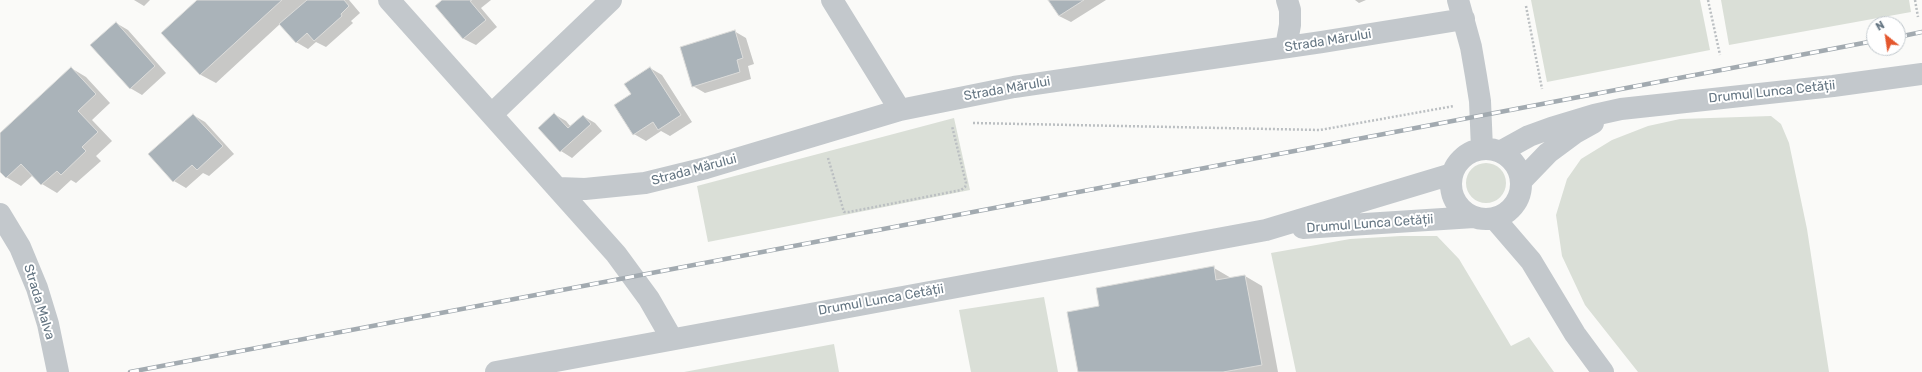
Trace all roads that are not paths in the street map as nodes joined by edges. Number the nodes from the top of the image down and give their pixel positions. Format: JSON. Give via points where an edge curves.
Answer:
{"nodes":[{"id":1,"x":388,"y":0,"type":"edge"},
{"id":2,"x":611,"y":0,"type":"edge"},
{"id":3,"x":832,"y":0,"type":"edge"},
{"id":4,"x":1287,"y":0,"type":"edge"},
{"id":5,"x":1461,"y":9,"type":"edge"},
{"id":6,"x":1286,"y":47,"type":"junction"},
{"id":7,"x":1922,"y":74,"type":"edge"},
{"id":8,"x":1621,"y":109,"type":"junction"},
{"id":9,"x":900,"y":110,"type":"junction"},
{"id":10,"x":492,"y":114,"type":"junction"},
{"id":11,"x":1491,"y":150,"type":"junction"},
{"id":12,"x":1452,"y":174,"type":"junction"},
{"id":13,"x":1521,"y":181,"type":"junction"},
{"id":14,"x":558,"y":188,"type":"junction"},
{"id":15,"x":0,"y":214,"type":"edge"},
{"id":16,"x":1493,"y":214,"type":"junction"},
{"id":17,"x":1266,"y":230,"type":"junction"},
{"id":18,"x":672,"y":339,"type":"junction"},
{"id":19,"x":58,"y":372,"type":"edge"},
{"id":20,"x":496,"y":372,"type":"edge"},
{"id":21,"x":1603,"y":372,"type":"edge"}],
"edges":[{"from":1,"to":10,"type":"street"},
{"from":2,"to":10,"type":"street"},
{"from":3,"to":9,"type":"street"},
{"from":4,"to":6,"type":"street","via":[[1290,26]]},
{"from":5,"to":6,"type":"street","name":"Strada Mărului"},
{"from":5,"to":11,"type":"street"},
{"from":6,"to":9,"type":"street","name":"Strada Mărului","via":[[1014,87]]},
{"from":7,"to":8,"type":"street","name":"Drumul Lunca Cetății"},
{"from":8,"to":11,"type":"street","name":"Drumul Lunca Cetății","via":[[1551,128]]},
{"from":8,"to":13,"type":"street","name":"Drumul Lunca Cetății","via":[[1561,143],[1537,163]]},
{"from":9,"to":14,"type":"street","name":"Strada Mărului","via":[[706,168],[644,183],[585,189]]},
{"from":10,"to":14,"type":"street"},
{"from":11,"to":12,"type":"street","via":[[1464,156],[1456,164]]},
{"from":11,"to":13,"type":"street","via":[[1514,163]]},
{"from":12,"to":16,"type":"street","via":[[1452,195],[1465,212]]},
{"from":12,"to":17,"type":"street","name":"Drumul Lunca Cetății"},
{"from":13,"to":16,"type":"street","via":[[1517,200]]},
{"from":14,"to":18,"type":"street","via":[[633,276]]},
{"from":15,"to":19,"type":"street","name":"Strada Malva","via":[[20,247],[37,288]]},
{"from":16,"to":17,"type":"street","name":"Drumul Lunca Cetății"},
{"from":16,"to":21,"type":"street","via":[[1531,261],[1575,334]]},
{"from":17,"to":18,"type":"street","name":"Drumul Lunca Cetății"},
{"from":18,"to":20,"type":"street","name":"Drumul Lunca Cetății"}]}
